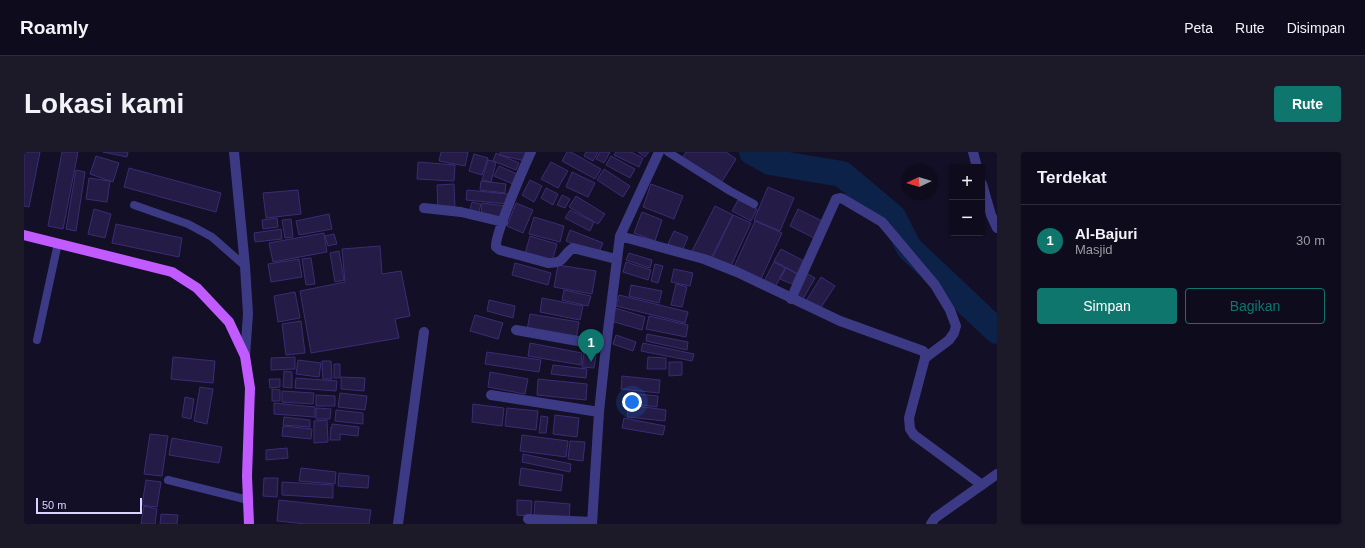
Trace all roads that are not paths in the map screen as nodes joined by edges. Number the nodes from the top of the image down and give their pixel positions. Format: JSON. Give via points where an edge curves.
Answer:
{"nodes":[{"id":1,"x":234,"y":152,"type":"edge"},
{"id":2,"x":530,"y":152,"type":"edge"},
{"id":3,"x":973,"y":152,"type":"edge"},
{"id":4,"x":660,"y":153,"type":"edge"},
{"id":5,"x":976,"y":164,"type":"edge"},
{"id":6,"x":985,"y":194,"type":"edge"},
{"id":7,"x":754,"y":204,"type":"dead end"},
{"id":8,"x":134,"y":205,"type":"dead end"},
{"id":9,"x":424,"y":208,"type":"dead end"},
{"id":10,"x":503,"y":222,"type":"junction"},
{"id":11,"x":997,"y":228,"type":"edge"},
{"id":12,"x":24,"y":236,"type":"edge"},
{"id":13,"x":620,"y":236,"type":"junction"},
{"id":14,"x":58,"y":244,"type":"junction"},
{"id":15,"x":616,"y":260,"type":"junction"},
{"id":16,"x":245,"y":266,"type":"junction"},
{"id":17,"x":791,"y":298,"type":"junction"},
{"id":18,"x":516,"y":330,"type":"dead end"},
{"id":19,"x":424,"y":332,"type":"dead end"},
{"id":20,"x":37,"y":340,"type":"dead end"},
{"id":21,"x":606,"y":346,"type":"junction"},
{"id":22,"x":245,"y":356,"type":"junction"},
{"id":23,"x":925,"y":358,"type":"junction"},
{"id":24,"x":491,"y":395,"type":"dead end"},
{"id":25,"x":599,"y":412,"type":"junction"},
{"id":26,"x":997,"y":474,"type":"edge"},
{"id":27,"x":168,"y":480,"type":"dead end"},
{"id":28,"x":982,"y":485,"type":"junction"},
{"id":29,"x":248,"y":500,"type":"junction"},
{"id":30,"x":528,"y":518,"type":"dead end"},
{"id":31,"x":592,"y":523,"type":"edge"},
{"id":32,"x":249,"y":524,"type":"edge"},
{"id":33,"x":398,"y":524,"type":"edge"},
{"id":34,"x":931,"y":524,"type":"edge"}],
"edges":[{"from":1,"to":16,"type":"street"},
{"from":2,"to":10,"type":"street"},
{"from":3,"to":5,"type":"street"},
{"from":4,"to":7,"type":"lane"},
{"from":4,"to":13,"type":"street"},
{"from":6,"to":11,"type":"street"},
{"from":8,"to":16,"type":"lane","via":[[188,224],[212,237]]},
{"from":9,"to":10,"type":"street","via":[[461,212]]},
{"from":10,"to":15,"type":"street","via":[[495,244],[500,250],[548,263],[561,261],[573,248]]},
{"from":12,"to":14,"type":"main road"},
{"from":13,"to":15,"type":"street"},
{"from":13,"to":17,"type":"street","via":[[704,259]]},
{"from":14,"to":20,"type":"lane"},
{"from":14,"to":22,"type":"main road","via":[[172,272],[197,288],[229,322]]},
{"from":15,"to":21,"type":"street"},
{"from":16,"to":22,"type":"street","via":[[248,314]]},
{"from":17,"to":23,"type":"street","via":[[840,321],[923,351]]},
{"from":17,"to":23,"type":"street","via":[[836,199],[843,199],[882,222],[935,285],[950,310],[956,326],[954,333],[949,340]]},
{"from":18,"to":21,"type":"street"},
{"from":19,"to":33,"type":"street"},
{"from":21,"to":25,"type":"street"},
{"from":22,"to":29,"type":"main road","via":[[250,388]]},
{"from":23,"to":28,"type":"street","via":[[909,418],[910,429],[914,435]]},
{"from":24,"to":25,"type":"street"},
{"from":25,"to":31,"type":"street"},
{"from":26,"to":28,"type":"street"},
{"from":27,"to":29,"type":"lane"},
{"from":28,"to":34,"type":"street","via":[[935,518]]},
{"from":29,"to":32,"type":"main road"},
{"from":30,"to":31,"type":"street"}]}
